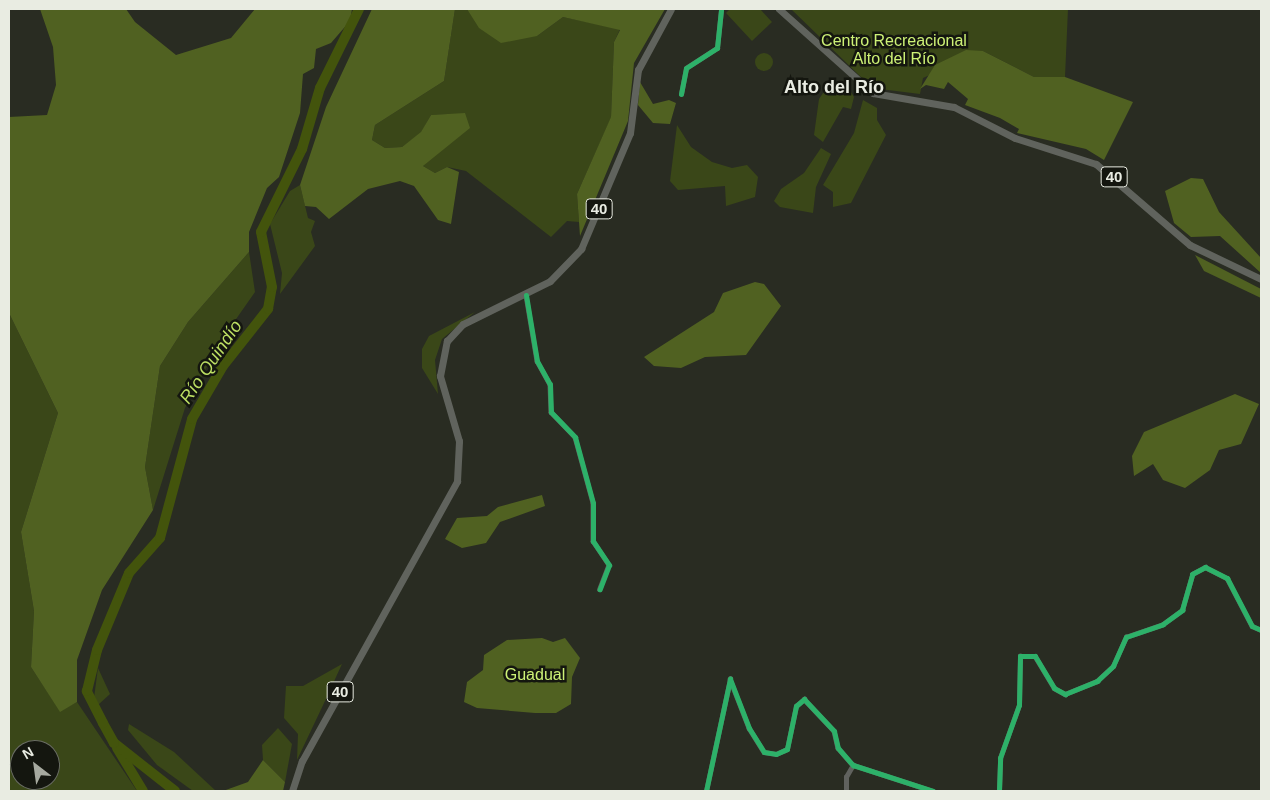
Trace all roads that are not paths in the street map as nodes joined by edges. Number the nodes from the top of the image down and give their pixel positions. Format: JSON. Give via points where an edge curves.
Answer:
{"nodes":[{"id":1,"x":671,"y":9,"type":"edge"},
{"id":2,"x":720,"y":9,"type":"edge"},
{"id":3,"x":780,"y":9,"type":"edge"},
{"id":4,"x":681,"y":94,"type":"dead end"},
{"id":5,"x":1261,"y":279,"type":"edge"},
{"id":6,"x":526,"y":295,"type":"junction"},
{"id":7,"x":600,"y":589,"type":"dead end"},
{"id":8,"x":1261,"y":630,"type":"edge"},
{"id":9,"x":853,"y":765,"type":"junction"},
{"id":10,"x":292,"y":791,"type":"edge"},
{"id":11,"x":706,"y":791,"type":"edge"},
{"id":12,"x":846,"y":791,"type":"edge"},
{"id":13,"x":932,"y":791,"type":"edge"},
{"id":14,"x":999,"y":791,"type":"edge"}],
"edges":[{"from":1,"to":6,"type":"main road","number":"40","via":[[638,70],[630,133],[589,236],[558,275]]},
{"from":2,"to":4,"type":"street","via":[[717,48],[686,68]]},
{"from":3,"to":5,"type":"main road","number":"40","via":[[874,93],[954,107],[1015,138],[1096,164],[1190,245]]},
{"from":6,"to":7,"type":"street","via":[[537,361],[550,384],[551,412],[575,437],[593,504],[594,541],[609,565]]},
{"from":6,"to":10,"type":"main road","number":"40","via":[[470,320],[452,334],[443,350],[440,376],[461,452],[457,481],[302,761]]},
{"from":8,"to":14,"type":"street","via":[[1252,626],[1227,578],[1205,567],[1192,574],[1182,610],[1163,624],[1126,637],[1113,666],[1097,681],[1065,694],[1054,688],[1035,656],[1020,656],[1019,705],[1000,758]]},
{"from":9,"to":11,"type":"street","via":[[838,748],[834,732],[804,699],[796,706],[787,749],[776,754],[760,750],[730,679]]},
{"from":9,"to":12,"type":"street","via":[[846,777]]},
{"from":9,"to":13,"type":"street"}]}
